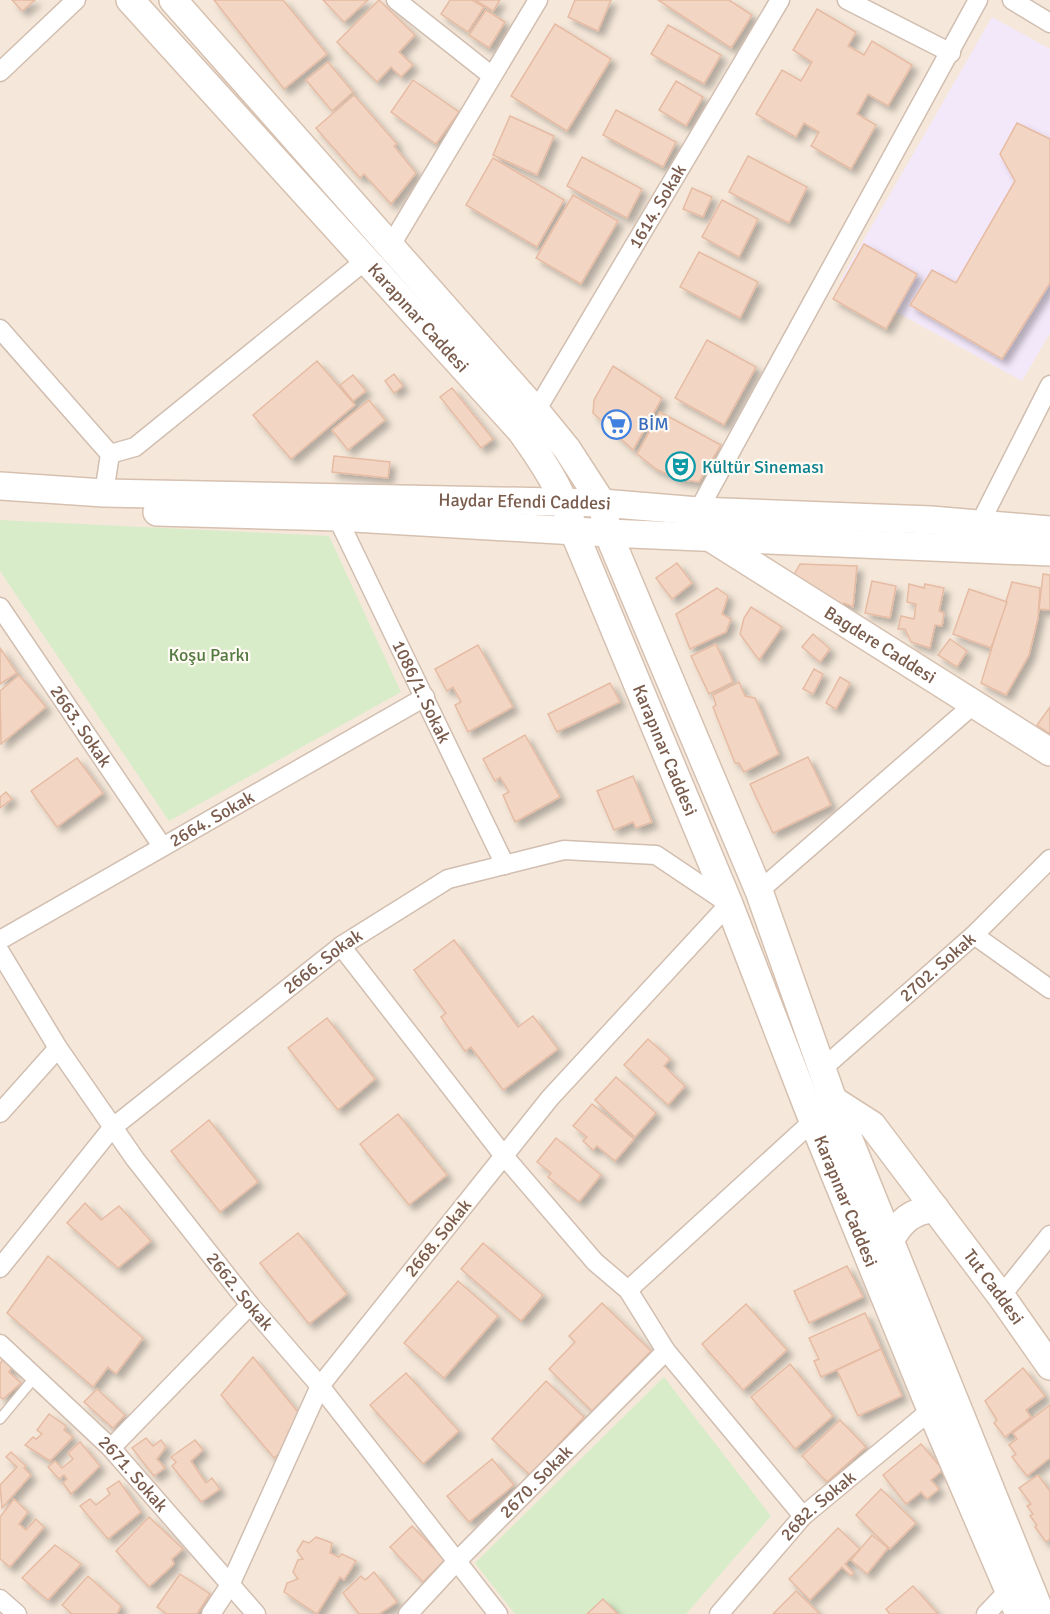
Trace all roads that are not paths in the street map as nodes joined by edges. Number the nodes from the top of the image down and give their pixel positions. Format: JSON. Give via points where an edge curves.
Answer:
{"nodes":[{"id":1,"x":76,"y":0,"type":"edge"},
{"id":2,"x":130,"y":0,"type":"edge"},
{"id":3,"x":174,"y":0,"type":"edge"},
{"id":4,"x":396,"y":0,"type":"edge"},
{"id":5,"x":538,"y":0,"type":"edge"},
{"id":6,"x":847,"y":0,"type":"edge"},
{"id":7,"x":978,"y":0,"type":"edge"},
{"id":8,"x":1012,"y":0,"type":"edge"},
{"id":9,"x":773,"y":2,"type":"edge"},
{"id":10,"x":1050,"y":23,"type":"edge"},
{"id":11,"x":951,"y":53,"type":"junction"},
{"id":12,"x":0,"y":72,"type":"edge"},
{"id":13,"x":492,"y":76,"type":"junction"},
{"id":14,"x":391,"y":245,"type":"junction"},
{"id":15,"x":366,"y":260,"type":"junction"},
{"id":16,"x":0,"y":329,"type":"edge"},
{"id":17,"x":1050,"y":386,"type":"edge"},
{"id":18,"x":536,"y":411,"type":"junction"},
{"id":19,"x":110,"y":454,"type":"junction"},
{"id":20,"x":0,"y":486,"type":"edge"},
{"id":21,"x":104,"y":493,"type":"junction"},
{"id":22,"x":566,"y":503,"type":"junction"},
{"id":23,"x":602,"y":503,"type":"junction"},
{"id":24,"x":0,"y":505,"type":"edge"},
{"id":25,"x":698,"y":511,"type":"junction"},
{"id":26,"x":337,"y":517,"type":"junction"},
{"id":27,"x":979,"y":525,"type":"junction"},
{"id":28,"x":1050,"y":530,"type":"edge"},
{"id":29,"x":574,"y":532,"type":"junction"},
{"id":30,"x":608,"y":533,"type":"junction"},
{"id":31,"x":710,"y":537,"type":"junction"},
{"id":32,"x":1050,"y":552,"type":"edge"},
{"id":33,"x":0,"y":607,"type":"edge"},
{"id":34,"x":425,"y":697,"type":"junction"},
{"id":35,"x":973,"y":705,"type":"junction"},
{"id":36,"x":1050,"y":752,"type":"edge"},
{"id":37,"x":162,"y":846,"type":"junction"},
{"id":38,"x":1050,"y":859,"type":"edge"},
{"id":39,"x":505,"y":865,"type":"junction"},
{"id":40,"x":759,"y":891,"type":"junction"},
{"id":41,"x":729,"y":904,"type":"junction"},
{"id":42,"x":974,"y":935,"type":"junction"},
{"id":43,"x":0,"y":940,"type":"edge"},
{"id":44,"x":340,"y":946,"type":"junction"},
{"id":45,"x":0,"y":952,"type":"edge"},
{"id":46,"x":1050,"y":989,"type":"edge"},
{"id":47,"x":58,"y":1048,"type":"junction"},
{"id":48,"x":822,"y":1069,"type":"junction"},
{"id":49,"x":833,"y":1100,"type":"junction"},
{"id":50,"x":0,"y":1113,"type":"edge"},
{"id":51,"x":813,"y":1121,"type":"junction"},
{"id":52,"x":112,"y":1128,"type":"junction"},
{"id":53,"x":504,"y":1156,"type":"junction"},
{"id":54,"x":936,"y":1208,"type":"junction"},
{"id":55,"x":1050,"y":1235,"type":"edge"},
{"id":56,"x":890,"y":1242,"type":"junction"},
{"id":57,"x":0,"y":1268,"type":"edge"},
{"id":58,"x":628,"y":1290,"type":"junction"},
{"id":59,"x":1001,"y":1296,"type":"junction"},
{"id":60,"x":250,"y":1305,"type":"junction"},
{"id":61,"x":0,"y":1344,"type":"edge"},
{"id":62,"x":666,"y":1351,"type":"junction"},
{"id":63,"x":1050,"y":1366,"type":"edge"},
{"id":64,"x":35,"y":1377,"type":"junction"},
{"id":65,"x":320,"y":1386,"type":"junction"},
{"id":66,"x":931,"y":1410,"type":"junction"},
{"id":67,"x":0,"y":1419,"type":"edge"},
{"id":68,"x":111,"y":1448,"type":"junction"},
{"id":69,"x":803,"y":1516,"type":"junction"},
{"id":70,"x":458,"y":1560,"type":"junction"},
{"id":71,"x":230,"y":1585,"type":"junction"},
{"id":72,"x":0,"y":1599,"type":"edge"},
{"id":73,"x":1014,"y":1602,"type":"edge"},
{"id":74,"x":17,"y":1614,"type":"edge"},
{"id":75,"x":211,"y":1614,"type":"edge"},
{"id":76,"x":256,"y":1614,"type":"edge"},
{"id":77,"x":408,"y":1614,"type":"edge"},
{"id":78,"x":498,"y":1614,"type":"edge"},
{"id":79,"x":719,"y":1614,"type":"edge"},
{"id":80,"x":986,"y":1614,"type":"edge"},
{"id":81,"x":1041,"y":1614,"type":"edge"}],
"edges":[{"from":1,"to":12,"type":"street"},
{"from":2,"to":15,"type":"main road","name":"Karapınar Caddesi"},
{"from":3,"to":14,"type":"main road","name":"Karapınar Caddesi"},
{"from":4,"to":13,"type":"street"},
{"from":5,"to":13,"type":"street"},
{"from":6,"to":11,"type":"street"},
{"from":7,"to":11,"type":"street"},
{"from":8,"to":10,"type":"street"},
{"from":9,"to":18,"type":"street","name":"1614. Sokak"},
{"from":11,"to":25,"type":"street"},
{"from":13,"to":14,"type":"street"},
{"from":14,"to":18,"type":"main road","name":"Karapınar Caddesi"},
{"from":15,"to":19,"type":"street","via":[[135,447]]},
{"from":15,"to":22,"type":"main road","name":"Karapınar Caddesi","via":[[520,431],[543,461]]},
{"from":16,"to":19,"type":"street"},
{"from":17,"to":27,"type":"street"},
{"from":18,"to":23,"type":"main road","name":"Karapınar Caddesi","via":[[567,449]]},
{"from":19,"to":21,"type":"street"},
{"from":20,"to":21,"type":"main road","name":"Haydar Efendi Caddesi"},
{"from":21,"to":22,"type":"main road","name":"Haydar Efendi Caddesi"},
{"from":22,"to":23,"type":"main road","name":"Haydar Efendi Caddesi"},
{"from":22,"to":29,"type":"main road","name":"Karapınar Caddesi"},
{"from":23,"to":25,"type":"main road","name":"Haydar Efendi Caddesi"},
{"from":23,"to":30,"type":"main road","name":"Karapınar Caddesi"},
{"from":24,"to":26,"type":"main road","name":"Haydar Efendi Caddesi"},
{"from":25,"to":27,"type":"main road","name":"Haydar Efendi Caddesi"},
{"from":26,"to":29,"type":"main road","name":"Haydar Efendi Caddesi"},
{"from":26,"to":34,"type":"street","name":"1086/1. Sokak"},
{"from":27,"to":28,"type":"main road","name":"Haydar Efendi Caddesi"},
{"from":29,"to":30,"type":"main road","name":"Haydar Efendi Caddesi"},
{"from":29,"to":41,"type":"main road","name":"Karapınar Caddesi"},
{"from":30,"to":31,"type":"main road","name":"Haydar Efendi Caddesi"},
{"from":30,"to":40,"type":"main road","name":"Karapınar Caddesi"},
{"from":31,"to":32,"type":"main road","name":"Haydar Efendi Caddesi"},
{"from":31,"to":35,"type":"main road","name":"Bagdere Caddesi"},
{"from":33,"to":37,"type":"street","name":"2663. Sokak"},
{"from":34,"to":37,"type":"street","name":"2664. Sokak"},
{"from":34,"to":39,"type":"street","name":"1086/1. Sokak"},
{"from":35,"to":36,"type":"main road","name":"Bagdere Caddesi"},
{"from":35,"to":40,"type":"street"},
{"from":37,"to":43,"type":"street","name":"2664. Sokak"},
{"from":38,"to":42,"type":"street","name":"2702. Sokak"},
{"from":39,"to":41,"type":"street","name":"2666. Sokak","via":[[564,850],[656,855]]},
{"from":39,"to":44,"type":"street","name":"2666. Sokak","via":[[448,879]]},
{"from":40,"to":48,"type":"main road","name":"Karapınar Caddesi"},
{"from":41,"to":51,"type":"main road","name":"Karapınar Caddesi"},
{"from":41,"to":53,"type":"street","name":"2668. Sokak","via":[[550,1098]]},
{"from":42,"to":46,"type":"street"},
{"from":42,"to":48,"type":"street","name":"2702. Sokak"},
{"from":44,"to":52,"type":"street","name":"2666. Sokak"},
{"from":44,"to":53,"type":"street"},
{"from":45,"to":47,"type":"street","name":"2662. Sokak"},
{"from":47,"to":50,"type":"street"},
{"from":47,"to":52,"type":"street","name":"2662. Sokak"},
{"from":48,"to":49,"type":"main road","name":"Karapınar Caddesi"},
{"from":49,"to":54,"type":"main road","name":"Tut Caddesi","via":[[872,1125]]},
{"from":49,"to":56,"type":"main road","name":"Karapınar Caddesi"},
{"from":51,"to":58,"type":"street"},
{"from":51,"to":66,"type":"main road","name":"Karapınar Caddesi"},
{"from":52,"to":57,"type":"street","name":"2666. Sokak"},
{"from":52,"to":60,"type":"street","name":"2662. Sokak"},
{"from":53,"to":58,"type":"street","via":[[595,1262]]},
{"from":53,"to":65,"type":"street","name":"2668. Sokak"},
{"from":54,"to":56,"type":"main road","via":[[909,1215],[898,1225]]},
{"from":54,"to":59,"type":"main road","name":"Tut Caddesi"},
{"from":55,"to":59,"type":"street"},
{"from":56,"to":81,"type":"main road","name":"Karapınar Caddesi"},
{"from":58,"to":62,"type":"street"},
{"from":59,"to":63,"type":"main road","name":"Tut Caddesi"},
{"from":60,"to":65,"type":"street","name":"2662. Sokak"},
{"from":60,"to":68,"type":"street"},
{"from":61,"to":64,"type":"street","name":"2671. Sokak"},
{"from":62,"to":69,"type":"street"},
{"from":62,"to":70,"type":"street","name":"2670. Sokak"},
{"from":64,"to":67,"type":"lane"},
{"from":64,"to":68,"type":"street","name":"2671. Sokak"},
{"from":65,"to":70,"type":"street","name":"2662. Sokak"},
{"from":65,"to":71,"type":"street","name":"2668. Sokak"},
{"from":66,"to":69,"type":"street","name":"2682. Sokak"},
{"from":66,"to":73,"type":"main road","name":"Karapınar Caddesi"},
{"from":68,"to":71,"type":"street","name":"2671. Sokak"},
{"from":69,"to":79,"type":"street","name":"2682. Sokak"},
{"from":70,"to":77,"type":"street","name":"2670. Sokak"},
{"from":70,"to":78,"type":"street","name":"2662. Sokak"},
{"from":71,"to":75,"type":"street","name":"2668. Sokak"},
{"from":71,"to":76,"type":"street","name":"2671. Sokak"},
{"from":72,"to":74,"type":"street"},
{"from":73,"to":80,"type":"street"}]}
